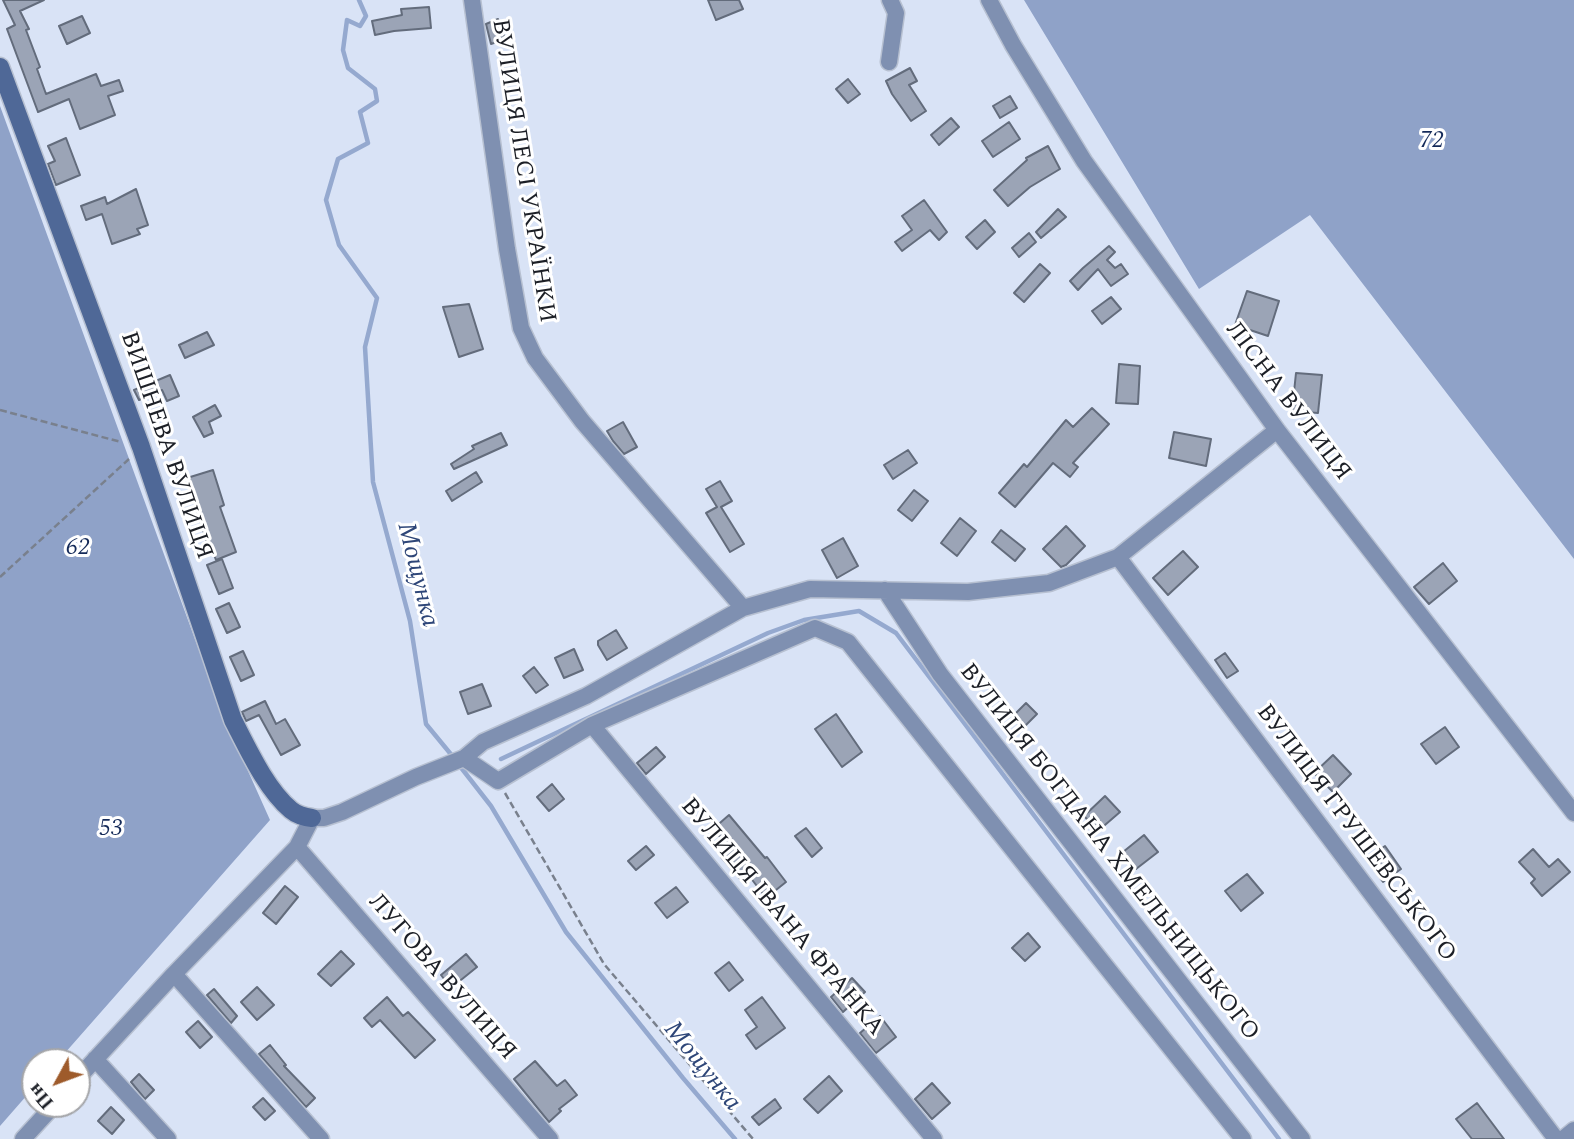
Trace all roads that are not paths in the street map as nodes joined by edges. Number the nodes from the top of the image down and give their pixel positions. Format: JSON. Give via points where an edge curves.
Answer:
{"nodes":[{"id":1,"x":472,"y":0,"type":"edge"},
{"id":2,"x":890,"y":0,"type":"edge"},
{"id":3,"x":989,"y":0,"type":"edge"},
{"id":4,"x":889,"y":62,"type":"dead end"},
{"id":5,"x":0,"y":67,"type":"edge"},
{"id":6,"x":1277,"y":430,"type":"junction"},
{"id":7,"x":1118,"y":557,"type":"junction"},
{"id":8,"x":885,"y":590,"type":"junction"},
{"id":9,"x":743,"y":608,"type":"junction"},
{"id":10,"x":592,"y":725,"type":"junction"},
{"id":11,"x":464,"y":758,"type":"junction"},
{"id":12,"x":1574,"y":813,"type":"edge"},
{"id":13,"x":312,"y":818,"type":"junction"},
{"id":14,"x":297,"y":847,"type":"junction"},
{"id":15,"x":174,"y":974,"type":"junction"},
{"id":16,"x":95,"y":1059,"type":"junction"},
{"id":17,"x":91,"y":1063,"type":"edge"},
{"id":18,"x":42,"y":1118,"type":"edge"},
{"id":19,"x":1574,"y":1130,"type":"edge"},
{"id":20,"x":23,"y":1139,"type":"edge"},
{"id":21,"x":167,"y":1139,"type":"edge"},
{"id":22,"x":320,"y":1139,"type":"edge"},
{"id":23,"x":550,"y":1139,"type":"edge"},
{"id":24,"x":934,"y":1139,"type":"edge"},
{"id":25,"x":1243,"y":1139,"type":"edge"},
{"id":26,"x":1302,"y":1139,"type":"edge"},
{"id":27,"x":1556,"y":1139,"type":"edge"},
{"id":28,"x":1563,"y":1139,"type":"edge"}],
"edges":[{"from":1,"to":9,"type":"street","name":"ВУЛИЦЯ ЛЕСІ УКРАЇНКИ","via":[[521,328],[535,358],[582,421]]},
{"from":2,"to":4,"type":"street","via":[[896,13]]},
{"from":3,"to":6,"type":"street","name":"ЛІСНА ВУЛИЦЯ","via":[[1084,161]]},
{"from":5,"to":13,"type":"street","name":"ВИШНЕВА ВУЛИЦЯ","via":[[141,447],[233,720],[277,794],[292,811]]},
{"from":6,"to":7,"type":"street"},
{"from":6,"to":12,"type":"street","name":"ЛІСНА ВУЛИЦЯ"},
{"from":7,"to":8,"type":"street","via":[[1049,583],[968,592]]},
{"from":7,"to":27,"type":"street","name":"ВУЛИЦЯ ГРУШЕВСЬКОГО"},
{"from":8,"to":9,"type":"street","via":[[810,589]]},
{"from":8,"to":26,"type":"street","name":"ВУЛИЦЯ БОГДАНА ХМЕЛЬНИЦЬКОГО","via":[[940,674]]},
{"from":9,"to":11,"type":"street","via":[[586,696],[482,742]]},
{"from":10,"to":11,"type":"street","via":[[498,781]]},
{"from":10,"to":24,"type":"street","name":"ВУЛИЦЯ ІВАНА ФРАНКА"},
{"from":10,"to":25,"type":"street","via":[[815,628],[848,642]]},
{"from":11,"to":13,"type":"street","via":[[342,812]]},
{"from":13,"to":14,"type":"street"},
{"from":14,"to":15,"type":"street"},
{"from":14,"to":23,"type":"street","name":"ЛУГОВА ВУЛИЦЯ"},
{"from":15,"to":16,"type":"street"},
{"from":15,"to":22,"type":"street"},
{"from":16,"to":17,"type":"street"},
{"from":16,"to":21,"type":"street"},
{"from":18,"to":20,"type":"street"},
{"from":19,"to":28,"type":"street"}]}
